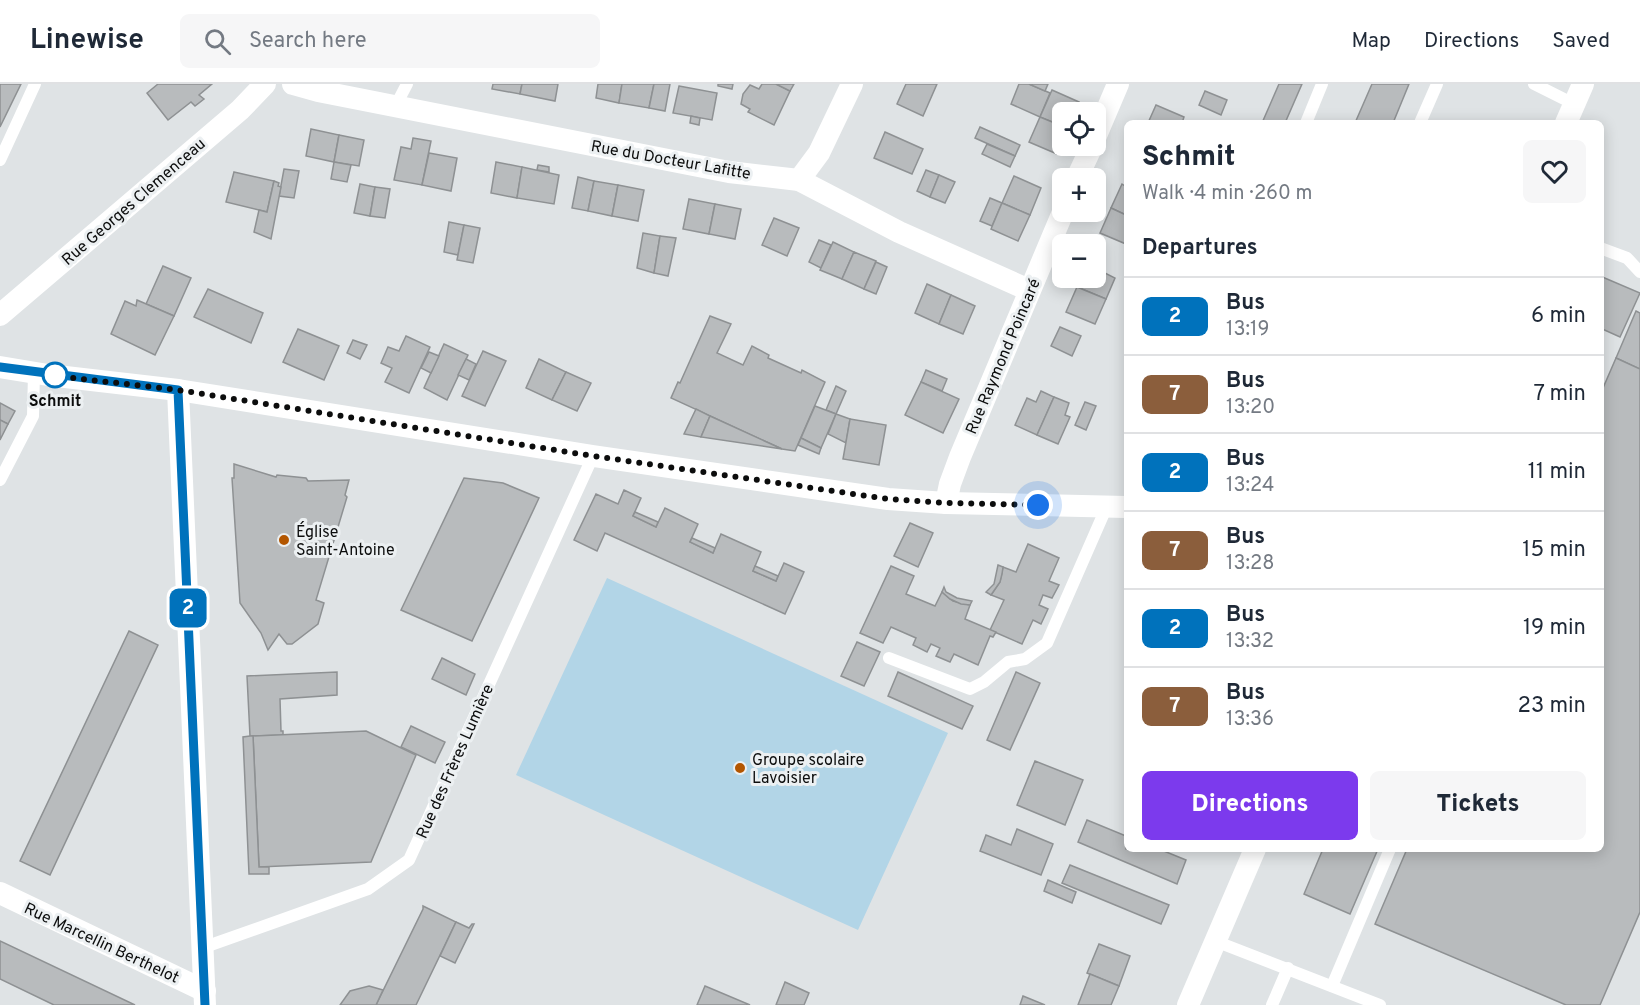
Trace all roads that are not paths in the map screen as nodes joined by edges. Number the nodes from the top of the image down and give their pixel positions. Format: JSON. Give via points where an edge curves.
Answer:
{"nodes":[{"id":1,"x":34,"y":84,"type":"edge"},
{"id":2,"x":265,"y":84,"type":"edge"},
{"id":3,"x":293,"y":84,"type":"edge"},
{"id":4,"x":406,"y":84,"type":"edge"},
{"id":5,"x":852,"y":84,"type":"edge"},
{"id":6,"x":1118,"y":84,"type":"edge"},
{"id":7,"x":1322,"y":84,"type":"edge"},
{"id":8,"x":1437,"y":84,"type":"edge"},
{"id":9,"x":1534,"y":84,"type":"edge"},
{"id":10,"x":1574,"y":104,"type":"edge"},
{"id":11,"x":395,"y":107,"type":"junction"},
{"id":12,"x":1106,"y":112,"type":"edge"},
{"id":13,"x":1307,"y":120,"type":"edge"},
{"id":14,"x":1421,"y":120,"type":"edge"},
{"id":15,"x":0,"y":160,"type":"edge"},
{"id":16,"x":799,"y":180,"type":"junction"},
{"id":17,"x":1059,"y":222,"type":"edge"},
{"id":18,"x":1604,"y":249,"type":"edge"},
{"id":19,"x":1640,"y":273,"type":"edge"},
{"id":20,"x":1029,"y":290,"type":"junction"},
{"id":21,"x":0,"y":315,"type":"edge"},
{"id":22,"x":0,"y":367,"type":"edge"},
{"id":23,"x":34,"y":373,"type":"junction"},
{"id":24,"x":178,"y":390,"type":"junction"},
{"id":25,"x":593,"y":456,"type":"junction"},
{"id":26,"x":0,"y":480,"type":"edge"},
{"id":27,"x":946,"y":503,"type":"junction"},
{"id":28,"x":1117,"y":507,"type":"edge"},
{"id":29,"x":889,"y":658,"type":"dead end"},
{"id":30,"x":1254,"y":852,"type":"edge"},
{"id":31,"x":1389,"y":852,"type":"edge"},
{"id":32,"x":0,"y":893,"type":"edge"},
{"id":33,"x":1215,"y":941,"type":"junction"},
{"id":34,"x":202,"y":948,"type":"junction"},
{"id":35,"x":1288,"y":968,"type":"junction"},
{"id":36,"x":1332,"y":986,"type":"junction"},
{"id":37,"x":205,"y":998,"type":"edge"},
{"id":38,"x":1188,"y":1005,"type":"edge"},
{"id":39,"x":1272,"y":1005,"type":"edge"},
{"id":40,"x":1380,"y":1005,"type":"edge"}],
"edges":[{"from":1,"to":15,"type":"lane"},
{"from":2,"to":21,"type":"street","name":"Rue Georges Clemenceau","via":[[240,110]]},
{"from":3,"to":11,"type":"street","name":"Rue du Docteur Lafitte"},
{"from":4,"to":11,"type":"lane"},
{"from":5,"to":16,"type":"street","via":[[819,153]]},
{"from":6,"to":12,"type":"street"},
{"from":7,"to":13,"type":"lane"},
{"from":8,"to":14,"type":"lane"},
{"from":9,"to":10,"type":"lane"},
{"from":11,"to":16,"type":"street","name":"Rue du Docteur Lafitte","via":[[729,172]]},
{"from":16,"to":20,"type":"street","name":"Rue du Docteur Lafitte","via":[[899,232]]},
{"from":17,"to":20,"type":"street","name":"Rue Raymond Poincaré"},
{"from":18,"to":19,"type":"lane","via":[[1627,258]]},
{"from":20,"to":27,"type":"street","name":"Rue Raymond Poincaré","via":[[960,457]]},
{"from":22,"to":23,"type":"street"},
{"from":23,"to":24,"type":"street"},
{"from":23,"to":26,"type":"lane","via":[[33,416]]},
{"from":24,"to":25,"type":"street"},
{"from":24,"to":34,"type":"street"},
{"from":25,"to":27,"type":"street","via":[[888,499]]},
{"from":25,"to":34,"type":"lane","name":"Rue des Frères Lumière","via":[[409,860],[368,890]]},
{"from":27,"to":28,"type":"street"},
{"from":28,"to":29,"type":"lane","via":[[1047,643],[1025,659],[1008,662],[970,689]]},
{"from":30,"to":33,"type":"street"},
{"from":31,"to":36,"type":"lane"},
{"from":32,"to":37,"type":"street","name":"Rue Marcellin Berthelot"},
{"from":33,"to":35,"type":"lane"},
{"from":33,"to":38,"type":"street"},
{"from":34,"to":37,"type":"street"},
{"from":35,"to":36,"type":"lane"},
{"from":35,"to":39,"type":"lane"},
{"from":36,"to":40,"type":"lane"}]}
